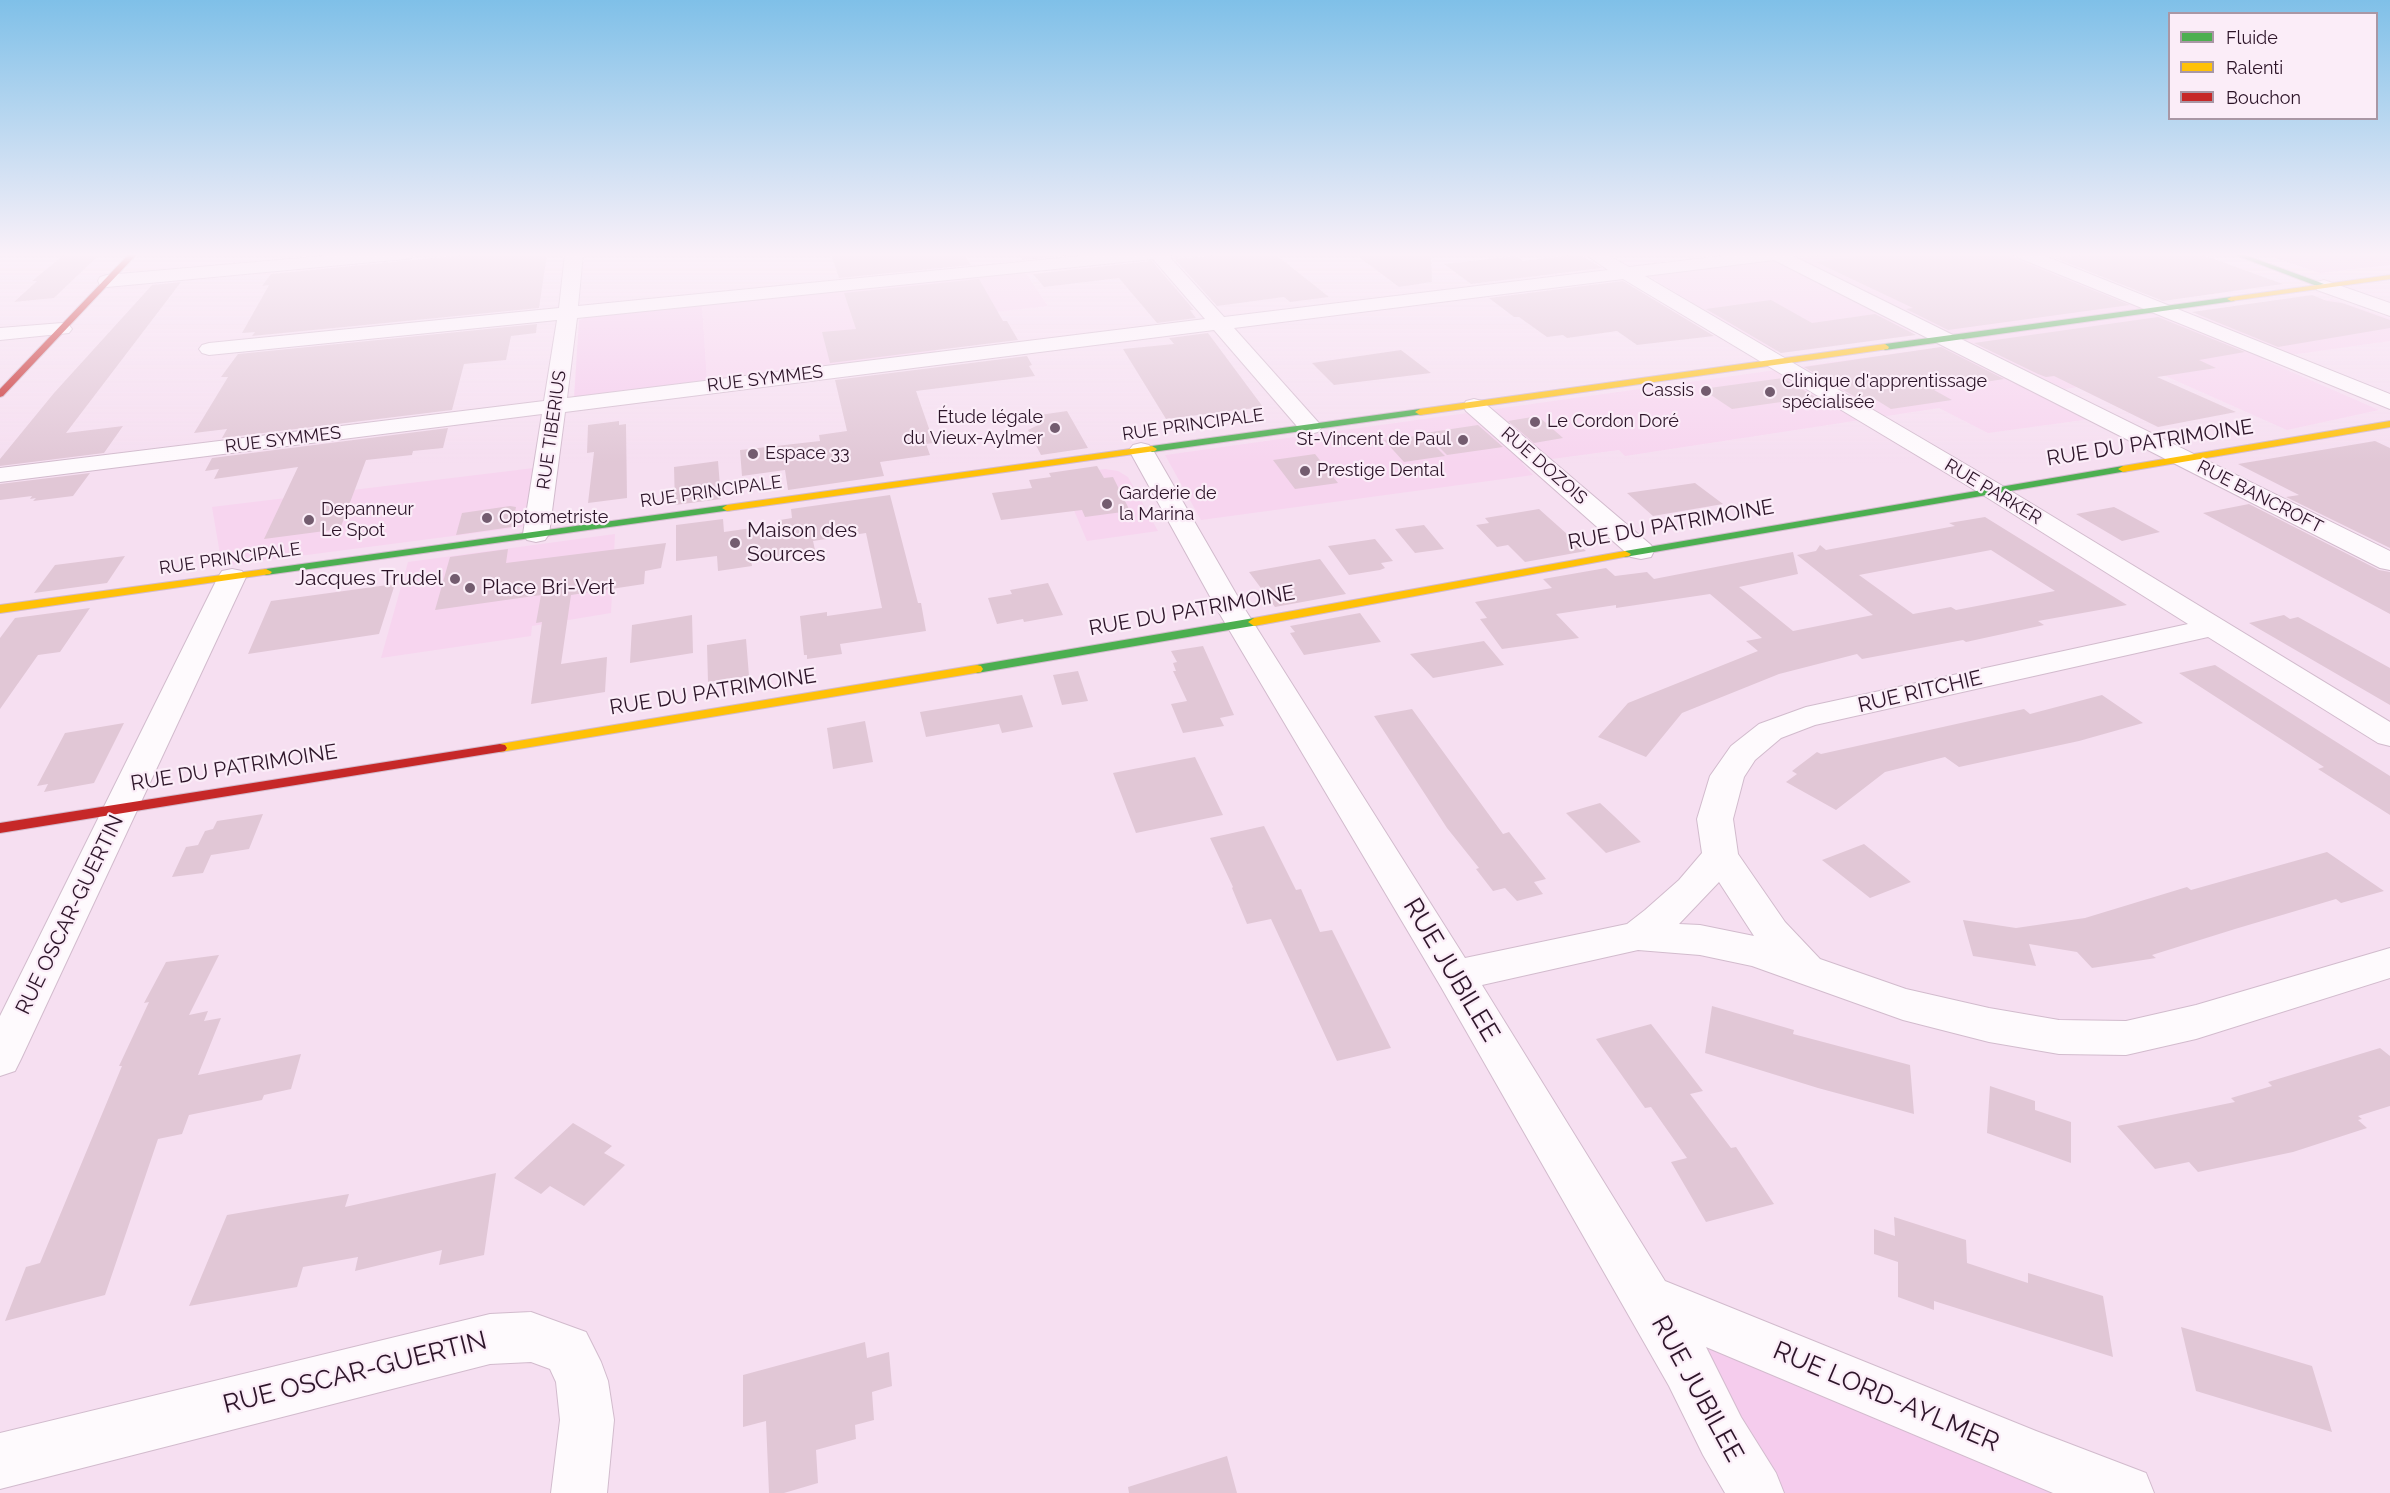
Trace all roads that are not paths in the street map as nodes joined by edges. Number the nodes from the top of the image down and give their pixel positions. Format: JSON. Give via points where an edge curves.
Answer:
{"nodes":[{"id":1,"x":66,"y":324,"type":"edge"},
{"id":2,"x":462,"y":324,"type":"edge"},
{"id":3,"x":566,"y":324,"type":"edge"},
{"id":4,"x":1218,"y":324,"type":"joint"},
{"id":5,"x":1711,"y":324,"type":"edge"},
{"id":6,"x":1917,"y":324,"type":"edge"},
{"id":7,"x":2052,"y":324,"type":"edge"},
{"id":8,"x":2196,"y":324,"type":"edge"},
{"id":9,"x":62,"y":328,"type":"junction"},
{"id":10,"x":0,"y":334,"type":"edge"},
{"id":11,"x":1946,"y":338,"type":"junction"},
{"id":12,"x":209,"y":349,"type":"dead end"},
{"id":13,"x":1774,"y":362,"type":"junction"},
{"id":14,"x":0,"y":394,"type":"edge"},
{"id":15,"x":2390,"y":402,"type":"edge"},
{"id":16,"x":1474,"y":406,"type":"junction"},
{"id":17,"x":554,"y":407,"type":"junction"},
{"id":18,"x":2390,"y":424,"type":"edge"},
{"id":19,"x":1310,"y":427,"type":"junction"},
{"id":20,"x":1141,"y":450,"type":"junction"},
{"id":21,"x":2185,"y":458,"type":"junction"},
{"id":22,"x":0,"y":475,"type":"edge"},
{"id":23,"x":1992,"y":490,"type":"junction"},
{"id":24,"x":536,"y":534,"type":"junction"},
{"id":25,"x":1641,"y":550,"type":"junction"},
{"id":26,"x":2390,"y":562,"type":"edge"},
{"id":27,"x":232,"y":577,"type":"junction"},
{"id":28,"x":0,"y":609,"type":"edge"},
{"id":29,"x":1240,"y":625,"type":"junction"},
{"id":30,"x":2212,"y":627,"type":"junction"},
{"id":31,"x":2390,"y":736,"type":"edge"},
{"id":32,"x":123,"y":807,"type":"junction"},
{"id":33,"x":0,"y":828,"type":"edge"},
{"id":34,"x":1720,"y":855,"type":"junction"},
{"id":35,"x":1638,"y":936,"type":"junction"},
{"id":36,"x":2390,"y":963,"type":"edge"},
{"id":37,"x":1809,"y":969,"type":"junction"},
{"id":38,"x":1455,"y":976,"type":"junction"},
{"id":39,"x":0,"y":1059,"type":"edge"},
{"id":40,"x":1647,"y":1298,"type":"junction"},
{"id":41,"x":0,"y":1461,"type":"edge"},
{"id":42,"x":579,"y":1493,"type":"edge"},
{"id":43,"x":1756,"y":1493,"type":"edge"},
{"id":44,"x":2126,"y":1493,"type":"edge"}],
"edges":[{"from":1,"to":9,"type":"street"},
{"from":2,"to":12,"type":"street"},
{"from":3,"to":17,"type":"street","name":"RUE TIBERIUS"},
{"from":4,"to":17,"type":"street","name":"RUE SYMMES"},
{"from":4,"to":19,"type":"street"},
{"from":5,"to":13,"type":"street","name":"RUE PARKER"},
{"from":6,"to":11,"type":"street","name":"RUE BANCROFT"},
{"from":7,"to":11,"type":"street","name":"RUE PRINCIPALE"},
{"from":8,"to":15,"type":"street"},
{"from":9,"to":10,"type":"street"},
{"from":9,"to":14,"type":"street"},
{"from":11,"to":13,"type":"street","name":"RUE PRINCIPALE"},
{"from":11,"to":21,"type":"street","name":"RUE BANCROFT"},
{"from":13,"to":16,"type":"street","name":"RUE PRINCIPALE"},
{"from":13,"to":23,"type":"street","name":"RUE PARKER"},
{"from":16,"to":19,"type":"street","name":"RUE PRINCIPALE"},
{"from":16,"to":25,"type":"street","name":"RUE DOZOIS"},
{"from":17,"to":22,"type":"street","name":"RUE SYMMES"},
{"from":17,"to":24,"type":"street","name":"RUE TIBERIUS"},
{"from":18,"to":21,"type":"street","name":"RUE DU PATRIMOINE"},
{"from":19,"to":20,"type":"street","name":"RUE PRINCIPALE"},
{"from":20,"to":24,"type":"street","name":"RUE PRINCIPALE"},
{"from":20,"to":29,"type":"street","name":"RUE JUBILEE"},
{"from":21,"to":23,"type":"street","name":"RUE DU PATRIMOINE"},
{"from":21,"to":26,"type":"street","name":"RUE BANCROFT"},
{"from":23,"to":25,"type":"street","name":"RUE DU PATRIMOINE"},
{"from":23,"to":30,"type":"street","name":"RUE PARKER"},
{"from":24,"to":27,"type":"street","name":"RUE PRINCIPALE"},
{"from":25,"to":29,"type":"street","name":"RUE DU PATRIMOINE"},
{"from":27,"to":28,"type":"street","name":"RUE PRINCIPALE"},
{"from":27,"to":32,"type":"street","name":"RUE OSCAR-GUERTIN"},
{"from":29,"to":32,"type":"street","name":"RUE DU PATRIMOINE"},
{"from":29,"to":38,"type":"street","name":"RUE JUBILEE"},
{"from":30,"to":31,"type":"street","name":"RUE PARKER"},
{"from":30,"to":34,"type":"street","name":"RUE RITCHIE","via":[[1806,717],[1770,731],[1743,753],[1727,776],[1715,819]]},
{"from":32,"to":33,"type":"street","name":"RUE DU PATRIMOINE"},
{"from":32,"to":39,"type":"street","name":"RUE OSCAR-GUERTIN"},
{"from":34,"to":35,"type":"street","via":[[1692,889]]},
{"from":34,"to":37,"type":"street","name":"RUE RITCHIE","via":[[1771,932]]},
{"from":35,"to":37,"type":"street","via":[[1712,942]]},
{"from":35,"to":38,"type":"street"},
{"from":36,"to":37,"type":"street","via":[[2196,1022],[2126,1038],[2059,1037],[1989,1025],[1903,1004]]},
{"from":38,"to":40,"type":"street","name":"RUE JUBILEE"},
{"from":40,"to":43,"type":"street","name":"RUE JUBILEE"},
{"from":40,"to":44,"type":"street","name":"RUE LORD-AYLMER"},
{"from":41,"to":42,"type":"street","name":"RUE OSCAR-GUERTIN","via":[[490,1339],[531,1336],[568,1350],[582,1382],[586,1420]]}]}
